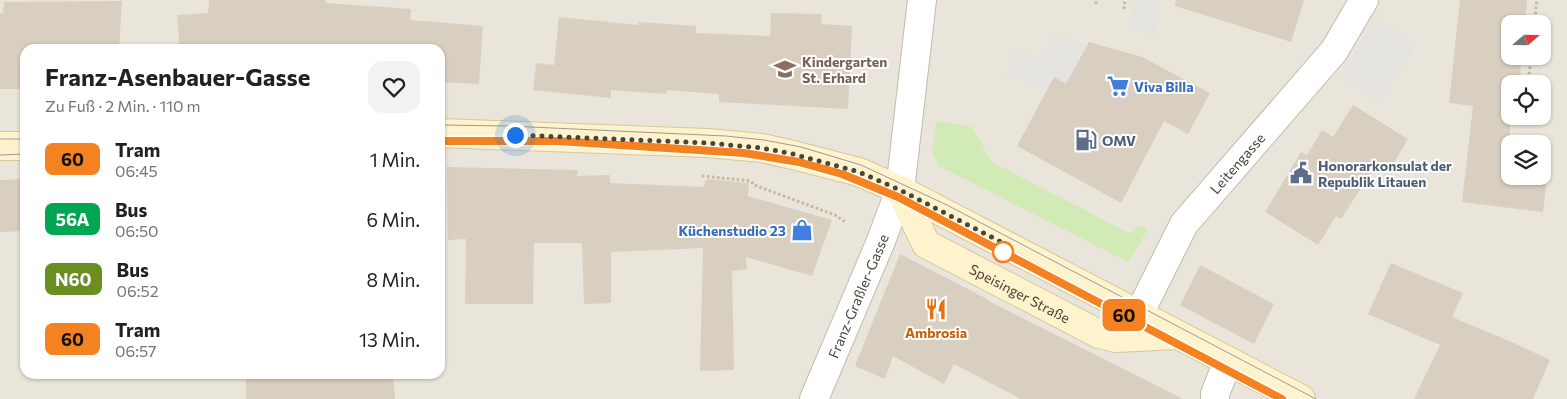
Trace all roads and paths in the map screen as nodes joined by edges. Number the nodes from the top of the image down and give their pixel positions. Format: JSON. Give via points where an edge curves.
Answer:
{"nodes":[{"id":1,"x":922,"y":0,"type":"edge"},
{"id":2,"x":1125,"y":0,"type":"edge"},
{"id":3,"x":1364,"y":0,"type":"edge"},
{"id":4,"x":1537,"y":0,"type":"edge"},
{"id":5,"x":1124,"y":9,"type":"dead end"},
{"id":6,"x":1536,"y":15,"type":"edge"},
{"id":7,"x":445,"y":133,"type":"edge"},
{"id":8,"x":0,"y":146,"type":"edge"},
{"id":9,"x":20,"y":146,"type":"edge"},
{"id":10,"x":698,"y":176,"type":"dead end"},
{"id":11,"x":900,"y":190,"type":"junction"},
{"id":12,"x":846,"y":223,"type":"dead end"},
{"id":13,"x":1133,"y":326,"type":"junction"},
{"id":14,"x":1228,"y":361,"type":"junction"},
{"id":15,"x":814,"y":399,"type":"edge"},
{"id":16,"x":1216,"y":399,"type":"edge"},
{"id":17,"x":1301,"y":399,"type":"edge"}],
"edges":[{"from":1,"to":11,"type":"street","name":"Franz-Graßler-Gasse"},
{"from":2,"to":5,"type":"path"},
{"from":3,"to":13,"type":"street","name":"Leitengasse","via":[[1334,51],[1184,224]]},
{"from":4,"to":6,"type":"path"},
{"from":7,"to":11,"type":"main road","name":"Speisinger Straße","via":[[762,148],[859,172]]},
{"from":8,"to":9,"type":"main road"},
{"from":10,"to":12,"type":"path","via":[[751,181],[754,185],[836,215]]},
{"from":11,"to":13,"type":"main road","name":"Speisinger Straße"},
{"from":11,"to":13,"type":"main road","name":"Speisinger Straße","via":[[926,244],[1099,334],[1116,338]]},
{"from":11,"to":15,"type":"street","name":"Franz-Graßler-Gasse"},
{"from":13,"to":14,"type":"main road","name":"Speisinger Straße","via":[[1177,335]]},
{"from":14,"to":16,"type":"street"},
{"from":14,"to":17,"type":"main road","name":"Speisinger Straße"}]}
